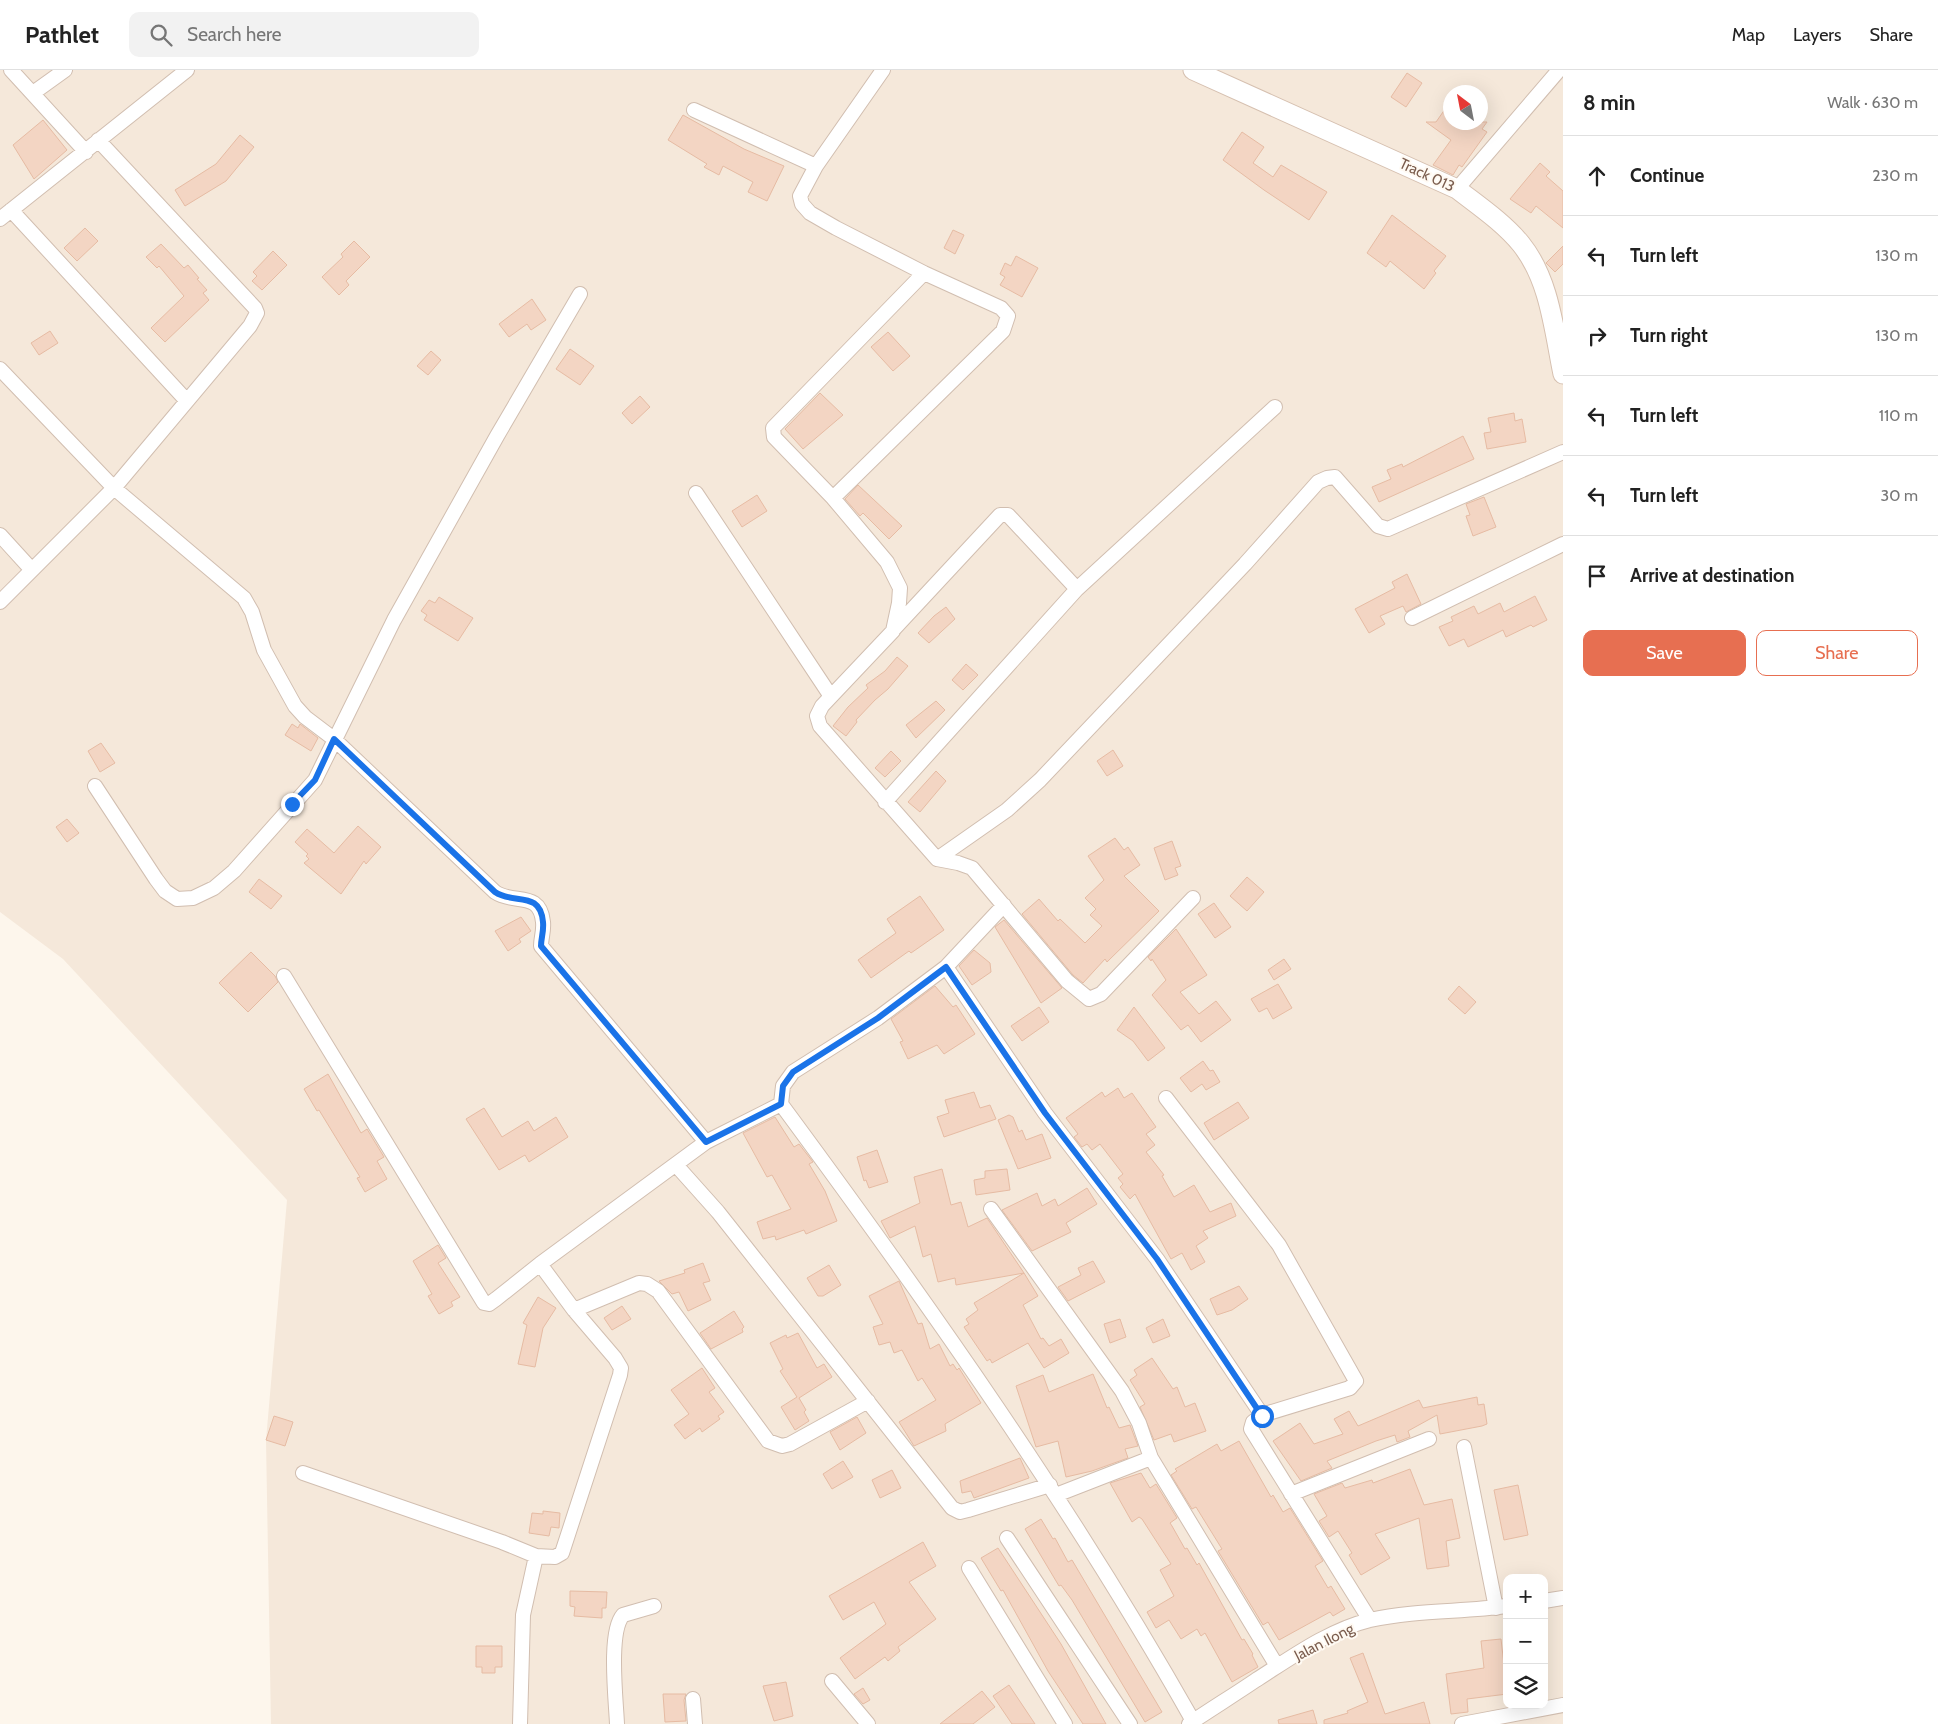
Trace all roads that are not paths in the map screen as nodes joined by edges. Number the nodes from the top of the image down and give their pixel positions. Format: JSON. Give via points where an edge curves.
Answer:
{"nodes":[{"id":1,"x":11,"y":70,"type":"edge"},
{"id":2,"x":65,"y":70,"type":"edge"},
{"id":3,"x":187,"y":70,"type":"edge"},
{"id":4,"x":883,"y":70,"type":"edge"},
{"id":5,"x":1193,"y":70,"type":"edge"},
{"id":6,"x":1559,"y":70,"type":"edge"},
{"id":7,"x":33,"y":93,"type":"junction"},
{"id":8,"x":694,"y":110,"type":"dead end"},
{"id":9,"x":98,"y":140,"type":"junction"},
{"id":10,"x":86,"y":152,"type":"junction"},
{"id":11,"x":816,"y":166,"type":"junction"},
{"id":12,"x":1457,"y":189,"type":"junction"},
{"id":13,"x":5,"y":215,"type":"edge"},
{"id":14,"x":924,"y":272,"type":"junction"},
{"id":15,"x":580,"y":294,"type":"dead end"},
{"id":16,"x":0,"y":369,"type":"edge"},
{"id":17,"x":1563,"y":374,"type":"edge"},
{"id":18,"x":186,"y":400,"type":"junction"},
{"id":19,"x":1275,"y":407,"type":"dead end"},
{"id":20,"x":1563,"y":452,"type":"edge"},
{"id":21,"x":114,"y":488,"type":"junction"},
{"id":22,"x":696,"y":493,"type":"dead end"},
{"id":23,"x":833,"y":498,"type":"junction"},
{"id":24,"x":0,"y":535,"type":"edge"},
{"id":25,"x":1563,"y":544,"type":"edge"},
{"id":26,"x":32,"y":569,"type":"junction"},
{"id":27,"x":1077,"y":589,"type":"junction"},
{"id":28,"x":0,"y":602,"type":"edge"},
{"id":29,"x":1412,"y":618,"type":"dead end"},
{"id":30,"x":893,"y":631,"type":"junction"},
{"id":31,"x":830,"y":696,"type":"junction"},
{"id":32,"x":334,"y":739,"type":"junction"},
{"id":33,"x":95,"y":786,"type":"dead end"},
{"id":34,"x":886,"y":802,"type":"junction"},
{"id":35,"x":937,"y":859,"type":"junction"},
{"id":36,"x":1193,"y":898,"type":"dead end"},
{"id":37,"x":1004,"y":905,"type":"junction"},
{"id":38,"x":946,"y":967,"type":"junction"},
{"id":39,"x":284,"y":976,"type":"dead end"},
{"id":40,"x":1166,"y":1098,"type":"dead end"},
{"id":41,"x":781,"y":1104,"type":"junction"},
{"id":42,"x":706,"y":1142,"type":"junction"},
{"id":43,"x":676,"y":1165,"type":"junction"},
{"id":44,"x":991,"y":1208,"type":"dead end"},
{"id":45,"x":540,"y":1264,"type":"junction"},
{"id":46,"x":574,"y":1310,"type":"junction"},
{"id":47,"x":868,"y":1401,"type":"junction"},
{"id":48,"x":1262,"y":1416,"type":"junction"},
{"id":49,"x":1428,"y":1439,"type":"dead end"},
{"id":50,"x":1464,"y":1446,"type":"dead end"},
{"id":51,"x":1151,"y":1458,"type":"junction"},
{"id":52,"x":303,"y":1474,"type":"dead end"},
{"id":53,"x":1053,"y":1490,"type":"junction"},
{"id":54,"x":1291,"y":1494,"type":"junction"},
{"id":55,"x":1007,"y":1538,"type":"dead end"},
{"id":56,"x":536,"y":1556,"type":"junction"},
{"id":57,"x":969,"y":1568,"type":"dead end"},
{"id":58,"x":1563,"y":1598,"type":"edge"},
{"id":59,"x":1548,"y":1600,"type":"edge"},
{"id":60,"x":654,"y":1606,"type":"dead end"},
{"id":61,"x":1501,"y":1607,"type":"edge"},
{"id":62,"x":1370,"y":1620,"type":"junction"},
{"id":63,"x":1277,"y":1666,"type":"junction"},
{"id":64,"x":832,"y":1680,"type":"dead end"},
{"id":65,"x":693,"y":1698,"type":"dead end"},
{"id":66,"x":1563,"y":1705,"type":"edge"},
{"id":67,"x":1191,"y":1723,"type":"edge"},
{"id":68,"x":520,"y":1724,"type":"edge"},
{"id":69,"x":617,"y":1724,"type":"edge"},
{"id":70,"x":695,"y":1724,"type":"edge"},
{"id":71,"x":868,"y":1724,"type":"edge"},
{"id":72,"x":1065,"y":1724,"type":"edge"},
{"id":73,"x":1130,"y":1724,"type":"edge"},
{"id":74,"x":1462,"y":1724,"type":"edge"}],
"edges":[{"from":1,"to":7,"type":"street"},
{"from":2,"to":7,"type":"street"},
{"from":3,"to":9,"type":"street"},
{"from":4,"to":11,"type":"street"},
{"from":5,"to":12,"type":"street","name":"Track 013"},
{"from":6,"to":12,"type":"street"},
{"from":7,"to":10,"type":"street"},
{"from":8,"to":11,"type":"street"},
{"from":9,"to":10,"type":"street"},
{"from":9,"to":18,"type":"street","via":[[257,313],[250,326]]},
{"from":10,"to":13,"type":"street"},
{"from":11,"to":14,"type":"street","via":[[800,196],[805,208],[836,228]]},
{"from":12,"to":17,"type":"street","name":"Track 013","via":[[1508,230],[1533,262],[1548,304]]},
{"from":13,"to":18,"type":"street"},
{"from":14,"to":23,"type":"street","via":[[773,428],[774,437]]},
{"from":14,"to":23,"type":"street","via":[[1001,308],[1008,316],[1007,323],[1003,331]]},
{"from":15,"to":32,"type":"street","via":[[394,620]]},
{"from":16,"to":21,"type":"street"},
{"from":18,"to":21,"type":"street"},
{"from":19,"to":27,"type":"street"},
{"from":20,"to":35,"type":"street","via":[[1388,529],[1378,526],[1336,477],[1318,482],[1245,564],[1040,780],[1007,810]]},
{"from":21,"to":26,"type":"street"},
{"from":21,"to":32,"type":"street","via":[[244,598],[264,650],[295,706],[304,717]]},
{"from":22,"to":31,"type":"street"},
{"from":23,"to":30,"type":"street","via":[[895,576],[900,588]]},
{"from":24,"to":26,"type":"street"},
{"from":25,"to":29,"type":"street"},
{"from":26,"to":28,"type":"street"},
{"from":27,"to":30,"type":"street","via":[[1008,515],[1000,515]]},
{"from":27,"to":34,"type":"street"},
{"from":30,"to":31,"type":"street"},
{"from":31,"to":34,"type":"street","via":[[818,711],[820,726]]},
{"from":32,"to":33,"type":"street","via":[[315,780],[234,871],[214,888],[193,898],[177,899],[165,891]]},
{"from":32,"to":42,"type":"street","via":[[495,892],[535,904],[543,920],[541,946]]},
{"from":34,"to":35,"type":"street"},
{"from":35,"to":37,"type":"street","via":[[972,868]]},
{"from":36,"to":37,"type":"street","via":[[1094,999],[1083,995],[1067,981]]},
{"from":37,"to":38,"type":"street"},
{"from":38,"to":41,"type":"street","via":[[878,1018],[793,1072],[783,1086]]},
{"from":38,"to":48,"type":"street","via":[[1045,1113],[1157,1259]]},
{"from":39,"to":45,"type":"street","via":[[481,1301],[489,1304]]},
{"from":40,"to":48,"type":"street","via":[[1279,1245],[1356,1382],[1350,1388]]},
{"from":41,"to":42,"type":"street"},
{"from":41,"to":53,"type":"street","via":[[901,1268]]},
{"from":42,"to":43,"type":"street"},
{"from":43,"to":45,"type":"street"},
{"from":43,"to":47,"type":"street","via":[[718,1212]]},
{"from":44,"to":51,"type":"street","via":[[1122,1391],[1139,1423]]},
{"from":45,"to":46,"type":"street"},
{"from":46,"to":47,"type":"street","via":[[639,1283],[658,1291],[768,1441],[776,1446],[790,1444]]},
{"from":46,"to":56,"type":"street","via":[[615,1358],[621,1368],[620,1376],[562,1553],[555,1557]]},
{"from":47,"to":53,"type":"street","via":[[941,1496],[956,1510]]},
{"from":48,"to":54,"type":"street","via":[[1253,1422],[1251,1429]]},
{"from":49,"to":54,"type":"street"},
{"from":50,"to":61,"type":"street"},
{"from":51,"to":53,"type":"street"},
{"from":51,"to":63,"type":"street"},
{"from":52,"to":56,"type":"street"},
{"from":53,"to":67,"type":"street","via":[[1152,1648]]},
{"from":54,"to":62,"type":"street"},
{"from":55,"to":73,"type":"street"},
{"from":56,"to":68,"type":"street","via":[[523,1616]]},
{"from":57,"to":72,"type":"street"},
{"from":58,"to":59,"type":"street"},
{"from":60,"to":69,"type":"street","via":[[623,1615],[618,1625],[615,1659]]},
{"from":61,"to":62,"type":"street","name":"Jalan Ilong"},
{"from":62,"to":63,"type":"street","name":"Jalan Ilong","via":[[1319,1641]]},
{"from":63,"to":67,"type":"street","name":"Jalan Ilong"},
{"from":64,"to":71,"type":"street"},
{"from":65,"to":70,"type":"street"},
{"from":66,"to":74,"type":"street"}]}
